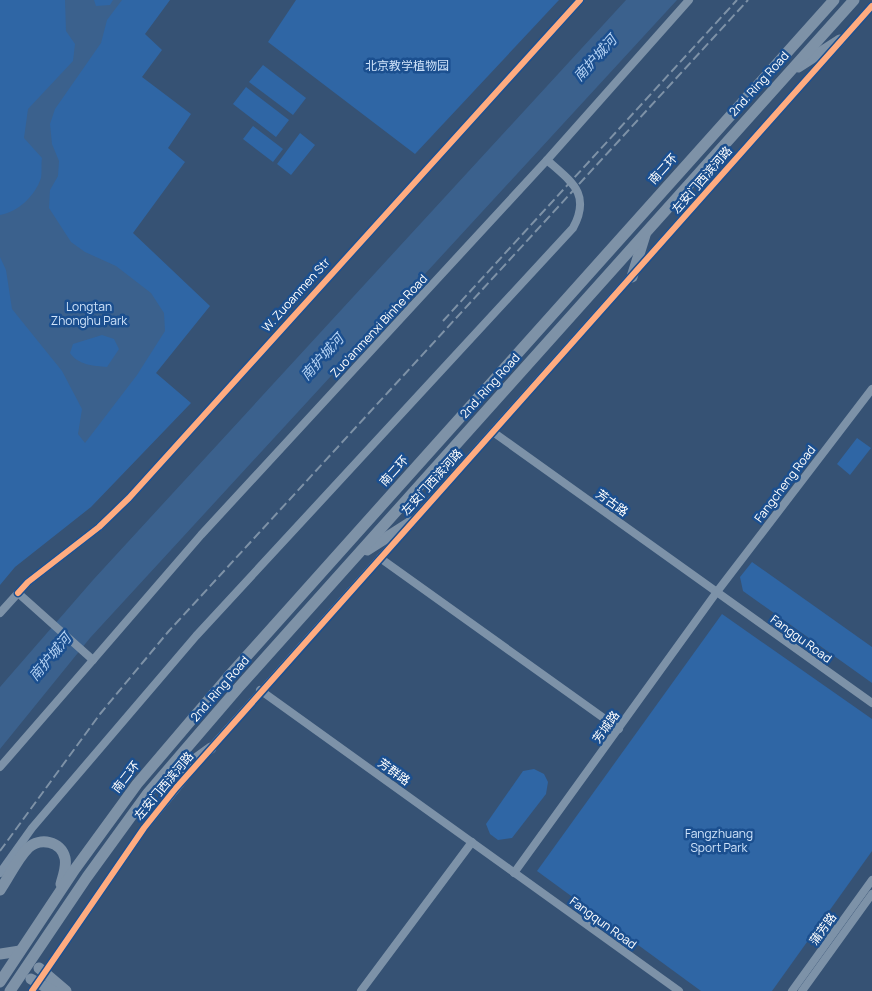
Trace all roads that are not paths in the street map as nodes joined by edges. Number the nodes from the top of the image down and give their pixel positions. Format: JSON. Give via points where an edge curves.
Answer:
{"nodes":[{"id":1,"x":580,"y":0,"type":"edge"},
{"id":2,"x":689,"y":0,"type":"edge"},
{"id":3,"x":834,"y":0,"type":"edge"},
{"id":4,"x":854,"y":0,"type":"edge"},
{"id":5,"x":872,"y":6,"type":"edge"},
{"id":6,"x":840,"y":40,"type":"junction"},
{"id":7,"x":786,"y":75,"type":"junction"},
{"id":8,"x":546,"y":160,"type":"junction"},
{"id":9,"x":647,"y":231,"type":"junction"},
{"id":10,"x":632,"y":276,"type":"junction"},
{"id":11,"x":872,"y":389,"type":"edge"},
{"id":12,"x":493,"y":432,"type":"junction"},
{"id":13,"x":411,"y":522,"type":"junction"},
{"id":14,"x":355,"y":558,"type":"junction"},
{"id":15,"x":380,"y":558,"type":"junction"},
{"id":16,"x":716,"y":593,"type":"junction"},
{"id":17,"x":18,"y":594,"type":"junction"},
{"id":18,"x":0,"y":613,"type":"edge"},
{"id":19,"x":93,"y":660,"type":"junction"},
{"id":20,"x":260,"y":690,"type":"junction"},
{"id":21,"x":872,"y":703,"type":"edge"},
{"id":22,"x":619,"y":729,"type":"junction"},
{"id":23,"x":211,"y":748,"type":"junction"},
{"id":24,"x":0,"y":767,"type":"edge"},
{"id":25,"x":148,"y":793,"type":"junction"},
{"id":26,"x":472,"y":842,"type":"junction"},
{"id":27,"x":0,"y":873,"type":"edge"},
{"id":28,"x":514,"y":873,"type":"junction"},
{"id":29,"x":872,"y":880,"type":"edge"},
{"id":30,"x":0,"y":890,"type":"edge"},
{"id":31,"x":872,"y":894,"type":"edge"},
{"id":32,"x":57,"y":896,"type":"junction"},
{"id":33,"x":20,"y":951,"type":"junction"},
{"id":34,"x":36,"y":951,"type":"junction"},
{"id":35,"x":0,"y":954,"type":"edge"},
{"id":36,"x":1,"y":978,"type":"edge"},
{"id":37,"x":669,"y":984,"type":"junction"},
{"id":38,"x":12,"y":987,"type":"edge"},
{"id":39,"x":32,"y":991,"type":"edge"},
{"id":40,"x":52,"y":991,"type":"edge"},
{"id":41,"x":66,"y":991,"type":"edge"},
{"id":42,"x":360,"y":991,"type":"edge"},
{"id":43,"x":664,"y":991,"type":"edge"},
{"id":44,"x":679,"y":991,"type":"edge"},
{"id":45,"x":792,"y":991,"type":"edge"},
{"id":46,"x":802,"y":991,"type":"edge"}],
"edges":[{"from":1,"to":17,"type":"street","name":"W. Zuoanmen Str","via":[[129,498],[99,527],[28,582]]},
{"from":2,"to":8,"type":"street","name":"Zuo'anmenxi Binhe Road"},
{"from":3,"to":32,"type":"highway","name":"南二环","via":[[228,677],[137,784]]},
{"from":4,"to":7,"type":"highway","name":"2nd. Ring Road"},
{"from":5,"to":6,"type":"street","name":"左安门西滨河路"},
{"from":6,"to":7,"type":"highway"},
{"from":6,"to":10,"type":"street","name":"左安门西滨河路"},
{"from":7,"to":9,"type":"highway","name":"2nd. Ring Road"},
{"from":8,"to":19,"type":"street","name":"Zuo'anmenxi Binhe Road","via":[[201,535]]},
{"from":8,"to":27,"type":"street","via":[[574,183],[578,192],[579,210],[573,228],[196,636],[32,828]]},
{"from":9,"to":10,"type":"highway"},
{"from":9,"to":14,"type":"highway","name":"2nd. Ring Road"},
{"from":10,"to":12,"type":"street","name":"左安门西滨河路"},
{"from":11,"to":16,"type":"street","name":"Fangcheng Road"},
{"from":12,"to":13,"type":"street","name":"左安门西滨河路"},
{"from":12,"to":16,"type":"street","name":"芳古路"},
{"from":13,"to":14,"type":"highway"},
{"from":13,"to":15,"type":"street","name":"左安门西滨河路"},
{"from":14,"to":25,"type":"highway","name":"2nd. Ring Road"},
{"from":15,"to":20,"type":"street","name":"左安门西滨河路"},
{"from":15,"to":22,"type":"street"},
{"from":16,"to":21,"type":"street","name":"Fanggu Road"},
{"from":16,"to":22,"type":"street","name":"芳城路"},
{"from":17,"to":18,"type":"street","name":"W. Zuoanmen Str"},
{"from":17,"to":19,"type":"street"},
{"from":19,"to":24,"type":"street","name":"Zuo'anmenxi Binhe Road"},
{"from":20,"to":23,"type":"street","name":"左安门西滨河路"},
{"from":20,"to":26,"type":"street","name":"芳群路"},
{"from":22,"to":28,"type":"street","name":"芳城路"},
{"from":23,"to":25,"type":"highway"},
{"from":23,"to":39,"type":"street","name":"左安门西滨河路","via":[[144,828]]},
{"from":25,"to":34,"type":"highway"},
{"from":26,"to":28,"type":"street","name":"芳群路"},
{"from":26,"to":42,"type":"street"},
{"from":28,"to":37,"type":"street","name":"Fangqun Road"},
{"from":29,"to":45,"type":"street","name":"蒲芳路"},
{"from":30,"to":32,"type":"highway","via":[[24,853],[34,844],[44,841],[62,851],[65,869]]},
{"from":31,"to":46,"type":"street","name":"蒲芳路"},
{"from":32,"to":33,"type":"highway","name":"南二环"},
{"from":33,"to":35,"type":"highway"},
{"from":33,"to":36,"type":"highway","name":"南二环"},
{"from":34,"to":38,"type":"highway"},
{"from":34,"to":41,"type":"highway","bridge":true,"via":[[39,968]]},
{"from":37,"to":43,"type":"street"},
{"from":37,"to":44,"type":"street","name":"Fangqun Road"},
{"from":38,"to":40,"type":"highway","bridge":true,"via":[[31,979]]}]}
